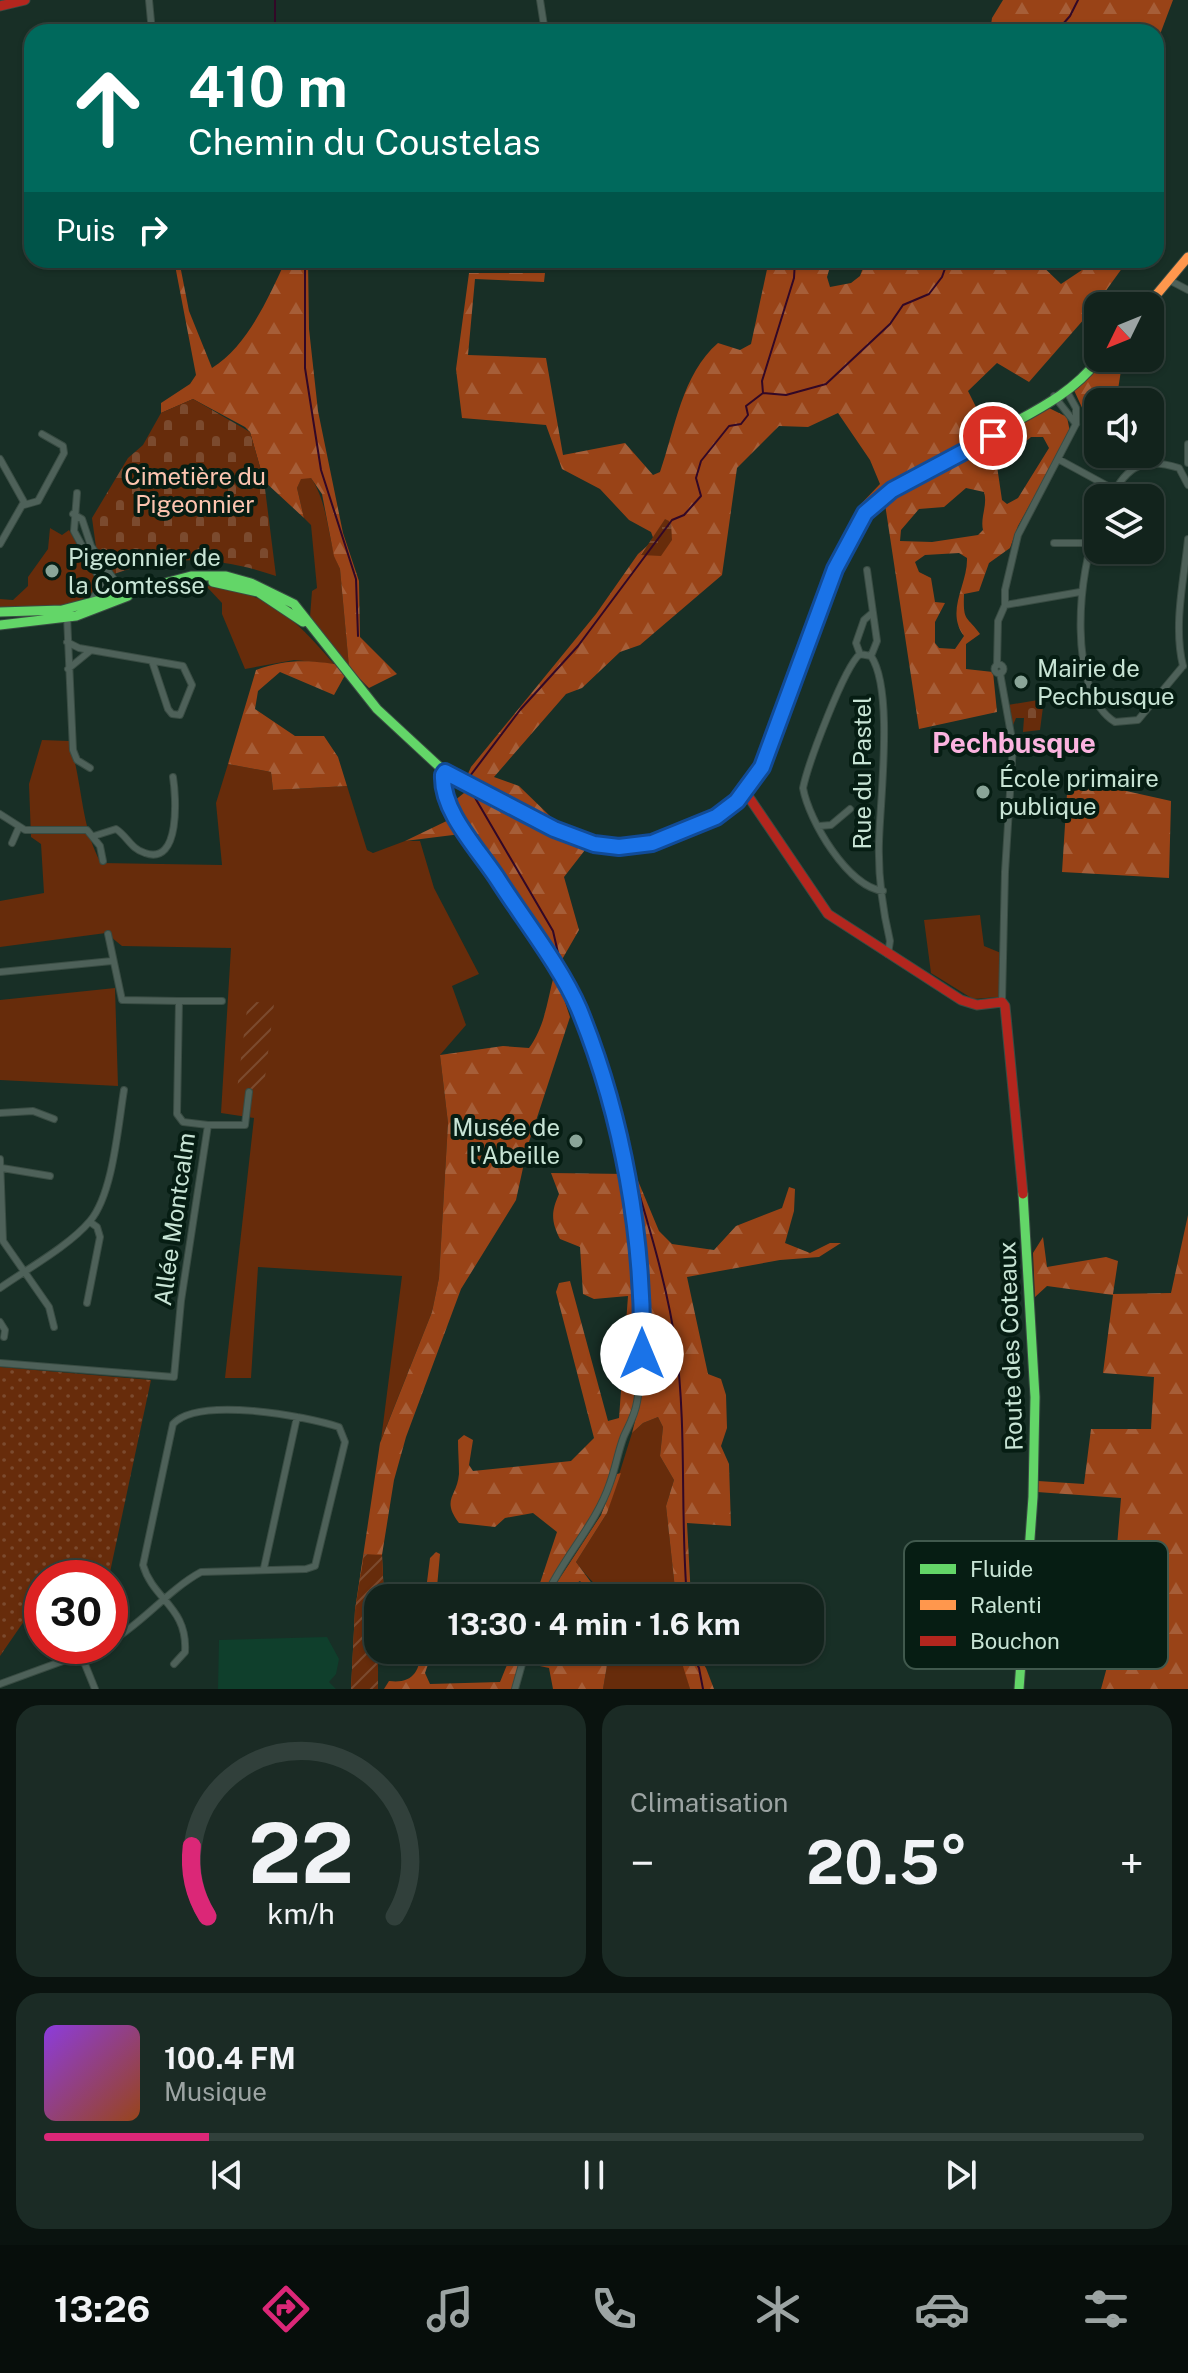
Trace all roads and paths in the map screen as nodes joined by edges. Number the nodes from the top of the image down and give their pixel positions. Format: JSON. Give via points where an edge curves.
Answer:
{"nodes":[{"id":1,"x":25,"y":0,"type":"edge"},
{"id":2,"x":149,"y":0,"type":"edge"},
{"id":3,"x":540,"y":0,"type":"edge"},
{"id":4,"x":0,"y":4,"type":"edge"},
{"id":5,"x":151,"y":24,"type":"edge"},
{"id":6,"x":544,"y":24,"type":"edge"},
{"id":7,"x":1188,"y":259,"type":"edge"},
{"id":8,"x":1170,"y":282,"type":"junction"},
{"id":9,"x":1188,"y":290,"type":"edge"},
{"id":10,"x":1162,"y":292,"type":"edge"},
{"id":11,"x":1085,"y":372,"type":"edge"},
{"id":12,"x":1058,"y":396,"type":"junction"},
{"id":13,"x":1076,"y":424,"type":"junction"},
{"id":14,"x":42,"y":434,"type":"dead end"},
{"id":15,"x":1188,"y":444,"type":"edge"},
{"id":16,"x":0,"y":459,"type":"edge"},
{"id":17,"x":1058,"y":459,"type":"junction"},
{"id":18,"x":1188,"y":462,"type":"edge"},
{"id":19,"x":1179,"y":468,"type":"junction"},
{"id":20,"x":1104,"y":484,"type":"edge"},
{"id":21,"x":1119,"y":484,"type":"edge"},
{"id":22,"x":1188,"y":485,"type":"edge"},
{"id":23,"x":77,"y":493,"type":"dead end"},
{"id":24,"x":24,"y":505,"type":"junction"},
{"id":25,"x":73,"y":514,"type":"junction"},
{"id":26,"x":1188,"y":539,"type":"edge"},
{"id":27,"x":1054,"y":543,"type":"dead end"},
{"id":28,"x":1084,"y":543,"type":"edge"},
{"id":29,"x":0,"y":544,"type":"edge"},
{"id":30,"x":1086,"y":564,"type":"edge"},
{"id":31,"x":867,"y":570,"type":"dead end"},
{"id":32,"x":113,"y":581,"type":"junction"},
{"id":33,"x":101,"y":589,"type":"junction"},
{"id":34,"x":1080,"y":592,"type":"junction"},
{"id":35,"x":122,"y":595,"type":"junction"},
{"id":36,"x":91,"y":602,"type":"junction"},
{"id":37,"x":1005,"y":605,"type":"junction"},
{"id":38,"x":0,"y":612,"type":"edge"},
{"id":39,"x":871,"y":614,"type":"junction"},
{"id":40,"x":62,"y":616,"type":"junction"},
{"id":41,"x":0,"y":625,"type":"edge"},
{"id":42,"x":66,"y":638,"type":"junction"},
{"id":43,"x":90,"y":651,"type":"junction"},
{"id":44,"x":860,"y":654,"type":"junction"},
{"id":45,"x":871,"y":656,"type":"junction"},
{"id":46,"x":152,"y":661,"type":"junction"},
{"id":47,"x":1185,"y":665,"type":"edge"},
{"id":48,"x":68,"y":669,"type":"junction"},
{"id":49,"x":989,"y":745,"type":"dead end"},
{"id":50,"x":1013,"y":745,"type":"junction"},
{"id":51,"x":90,"y":768,"type":"dead end"},
{"id":52,"x":445,"y":772,"type":"junction"},
{"id":53,"x":173,"y":777,"type":"dead end"},
{"id":54,"x":744,"y":789,"type":"junction"},
{"id":55,"x":850,"y":809,"type":"dead end"},
{"id":56,"x":0,"y":814,"type":"edge"},
{"id":57,"x":819,"y":826,"type":"junction"},
{"id":58,"x":19,"y":827,"type":"junction"},
{"id":59,"x":94,"y":836,"type":"junction"},
{"id":60,"x":12,"y":843,"type":"dead end"},
{"id":61,"x":103,"y":861,"type":"dead end"},
{"id":62,"x":883,"y":891,"type":"junction"},
{"id":63,"x":108,"y":934,"type":"dead end"},
{"id":64,"x":888,"y":934,"type":"junction"},
{"id":65,"x":878,"y":948,"type":"junction"},
{"id":66,"x":888,"y":954,"type":"junction"},
{"id":67,"x":112,"y":961,"type":"junction"},
{"id":68,"x":0,"y":972,"type":"edge"},
{"id":69,"x":179,"y":1001,"type":"junction"},
{"id":70,"x":222,"y":1001,"type":"dead end"},
{"id":71,"x":1002,"y":1002,"type":"junction"},
{"id":72,"x":124,"y":1090,"type":"dead end"},
{"id":73,"x":249,"y":1092,"type":"dead end"},
{"id":74,"x":0,"y":1113,"type":"edge"},
{"id":75,"x":54,"y":1119,"type":"dead end"},
{"id":76,"x":208,"y":1125,"type":"junction"},
{"id":77,"x":0,"y":1159,"type":"edge"},
{"id":78,"x":2,"y":1168,"type":"edge"},
{"id":79,"x":50,"y":1176,"type":"dead end"},
{"id":80,"x":90,"y":1222,"type":"junction"},
{"id":81,"x":23,"y":1271,"type":"junction"},
{"id":82,"x":0,"y":1288,"type":"edge"},
{"id":83,"x":87,"y":1303,"type":"dead end"},
{"id":84,"x":0,"y":1322,"type":"edge"},
{"id":85,"x":54,"y":1327,"type":"dead end"},
{"id":86,"x":4,"y":1337,"type":"dead end"},
{"id":87,"x":0,"y":1363,"type":"edge"},
{"id":88,"x":297,"y":1417,"type":"junction"},
{"id":89,"x":1030,"y":1541,"type":"edge"},
{"id":90,"x":264,"y":1568,"type":"junction"},
{"id":91,"x":552,"y":1584,"type":"edge"},
{"id":92,"x":167,"y":1599,"type":"junction"},
{"id":93,"x":128,"y":1628,"type":"edge"},
{"id":94,"x":61,"y":1664,"type":"edge"},
{"id":95,"x":85,"y":1664,"type":"edge"},
{"id":96,"x":174,"y":1664,"type":"dead end"},
{"id":97,"x":522,"y":1664,"type":"edge"},
{"id":98,"x":1020,"y":1669,"type":"edge"},
{"id":99,"x":0,"y":1684,"type":"edge"},
{"id":100,"x":95,"y":1689,"type":"edge"},
{"id":101,"x":515,"y":1689,"type":"edge"},
{"id":102,"x":1019,"y":1689,"type":"edge"}],
"edges":[{"from":1,"to":4,"type":"street"},
{"from":2,"to":5,"type":"street"},
{"from":3,"to":6,"type":"street"},
{"from":7,"to":8,"type":"street"},
{"from":8,"to":9,"type":"street"},
{"from":8,"to":10,"type":"street"},
{"from":11,"to":12,"type":"street"},
{"from":12,"to":13,"type":"street"},
{"from":12,"to":13,"type":"street","via":[[1076,408]]},
{"from":12,"to":54,"type":"street","via":[[892,490],[865,513],[835,569],[778,722]]},
{"from":13,"to":17,"type":"street"},
{"from":14,"to":24,"type":"street","via":[[63,446],[64,453],[38,501]]},
{"from":15,"to":18,"type":"street"},
{"from":16,"to":24,"type":"street"},
{"from":17,"to":20,"type":"street"},
{"from":17,"to":37,"type":"street","via":[[1018,535]]},
{"from":18,"to":19,"type":"street"},
{"from":19,"to":21,"type":"street","via":[[1149,461],[1137,464]]},
{"from":19,"to":22,"type":"street"},
{"from":23,"to":25,"type":"street"},
{"from":24,"to":29,"type":"street"},
{"from":25,"to":32,"type":"street","via":[[82,519],[91,546]]},
{"from":25,"to":33,"type":"street","via":[[74,531],[100,576]]},
{"from":26,"to":47,"type":"street","via":[[1179,652]]},
{"from":27,"to":28,"type":"street"},
{"from":30,"to":34,"type":"street"},
{"from":31,"to":39,"type":"street","name":"Rue du Pastel"},
{"from":32,"to":33,"type":"street","via":[[113,587]]},
{"from":32,"to":35,"type":"street"},
{"from":33,"to":36,"type":"street"},
{"from":34,"to":37,"type":"street"},
{"from":34,"to":47,"type":"street","via":[[1085,664],[1108,717],[1123,724],[1138,720]]},
{"from":35,"to":36,"type":"street"},
{"from":35,"to":40,"type":"street"},
{"from":35,"to":52,"type":"street","via":[[179,583],[239,585],[278,602],[327,647],[377,709]]},
{"from":36,"to":40,"type":"street"},
{"from":37,"to":50,"type":"street","via":[[998,621],[997,665],[1003,668]]},
{"from":38,"to":40,"type":"street"},
{"from":39,"to":44,"type":"street","name":"Rue du Pastel","via":[[856,643]]},
{"from":39,"to":45,"type":"street","name":"Rue du Pastel","via":[[877,641]]},
{"from":40,"to":41,"type":"street"},
{"from":40,"to":42,"type":"street"},
{"from":42,"to":43,"type":"street"},
{"from":42,"to":48,"type":"street"},
{"from":43,"to":46,"type":"street"},
{"from":43,"to":48,"type":"street"},
{"from":44,"to":45,"type":"street"},
{"from":44,"to":57,"type":"street","name":"Rue du Pastel","via":[[846,675],[803,784]]},
{"from":45,"to":62,"type":"street","name":"Rue du Pastel","via":[[878,670],[884,746],[879,845]]},
{"from":46,"to":46,"type":"street","via":[[180,665],[188,672],[192,688],[180,715],[168,709]]},
{"from":48,"to":51,"type":"street","via":[[73,750]]},
{"from":49,"to":50,"type":"street"},
{"from":50,"to":71,"type":"street"},
{"from":52,"to":54,"type":"street","via":[[554,829],[619,847],[652,843],[697,827]]},
{"from":52,"to":91,"type":"street","via":[[444,784],[465,836],[561,974],[579,1010],[627,1173],[641,1284],[637,1406],[592,1523]]},
{"from":53,"to":59,"type":"street","via":[[177,809],[162,852],[144,853],[116,829]]},
{"from":54,"to":65,"type":"street","via":[[820,905]]},
{"from":55,"to":57,"type":"street","via":[[831,825]]},
{"from":56,"to":58,"type":"street"},
{"from":57,"to":62,"type":"street","name":"Rue du Pastel","via":[[858,882]]},
{"from":58,"to":59,"type":"street","via":[[81,828]]},
{"from":58,"to":60,"type":"street"},
{"from":59,"to":61,"type":"street"},
{"from":62,"to":64,"type":"street","name":"Rue du Pastel"},
{"from":63,"to":67,"type":"street"},
{"from":64,"to":65,"type":"street"},
{"from":64,"to":66,"type":"street","name":"Rue du Pastel"},
{"from":65,"to":66,"type":"street"},
{"from":66,"to":71,"type":"street","via":[[967,1003]]},
{"from":67,"to":68,"type":"street"},
{"from":67,"to":69,"type":"street","via":[[122,1000]]},
{"from":69,"to":70,"type":"street"},
{"from":69,"to":76,"type":"street","name":"Allée Montcalm","via":[[177,1114],[183,1122]]},
{"from":71,"to":89,"type":"street","name":"Route des Coteaux","via":[[1023,1190],[1035,1397]]},
{"from":72,"to":80,"type":"street","via":[[105,1190]]},
{"from":73,"to":76,"type":"street","via":[[245,1125]]},
{"from":74,"to":75,"type":"street","via":[[33,1111]]},
{"from":76,"to":87,"type":"street","name":"Allée Montcalm","via":[[174,1377]]},
{"from":77,"to":78,"type":"street"},
{"from":78,"to":79,"type":"street"},
{"from":78,"to":81,"type":"street","via":[[2,1236]]},
{"from":80,"to":81,"type":"street"},
{"from":80,"to":83,"type":"street","via":[[100,1237]]},
{"from":81,"to":82,"type":"street"},
{"from":81,"to":85,"type":"street","via":[[49,1307]]},
{"from":84,"to":86,"type":"street"},
{"from":88,"to":90,"type":"street"},
{"from":88,"to":90,"type":"street","via":[[337,1426],[344,1434],[333,1499],[315,1566]]},
{"from":88,"to":92,"type":"street","via":[[194,1412],[173,1424],[143,1562]]},
{"from":90,"to":92,"type":"street","via":[[201,1572]]},
{"from":92,"to":93,"type":"street"},
{"from":92,"to":96,"type":"street","via":[[185,1637],[185,1652]]},
{"from":94,"to":99,"type":"street"},
{"from":95,"to":100,"type":"street"},
{"from":97,"to":101,"type":"street"},
{"from":98,"to":102,"type":"street","name":"Route des Coteaux"}]}
